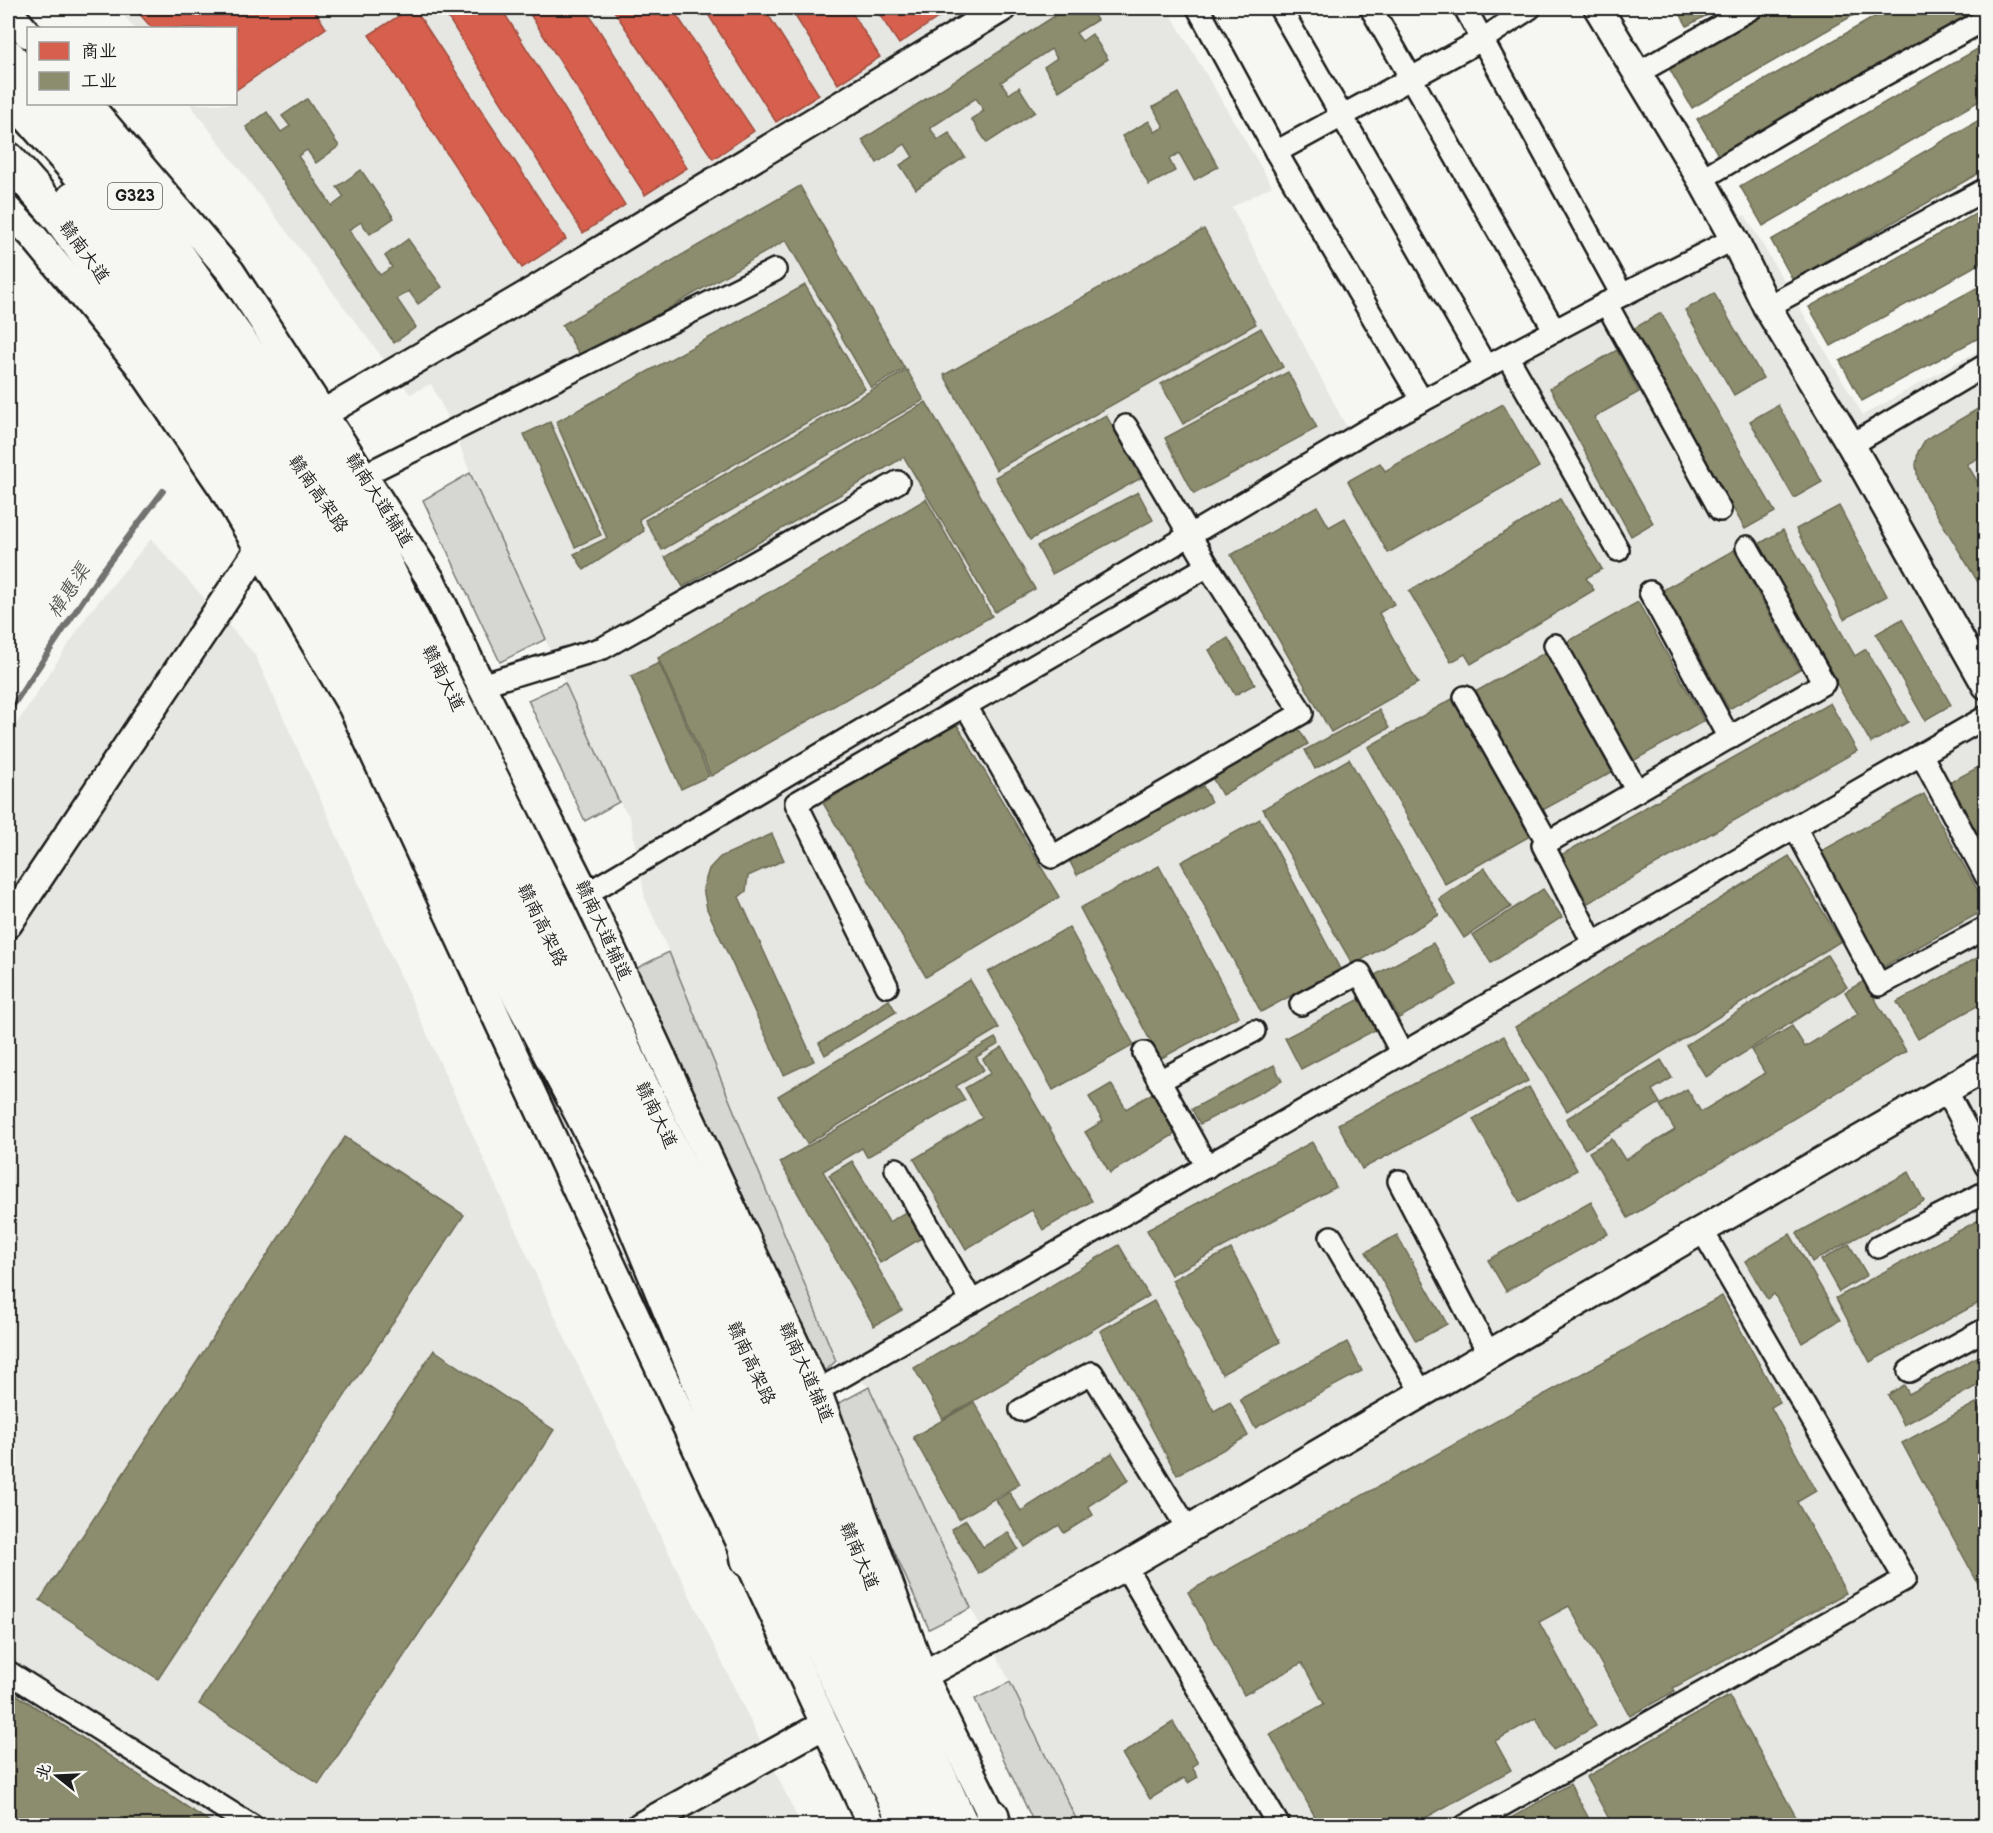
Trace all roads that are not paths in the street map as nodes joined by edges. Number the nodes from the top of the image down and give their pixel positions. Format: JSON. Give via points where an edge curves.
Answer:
{"nodes":[{"id":1,"x":1002,"y":8,"type":"edge"},
{"id":2,"x":1198,"y":8,"type":"edge"},
{"id":3,"x":1280,"y":8,"type":"edge"},
{"id":4,"x":1371,"y":8,"type":"edge"},
{"id":5,"x":1465,"y":8,"type":"edge"},
{"id":6,"x":1530,"y":8,"type":"edge"},
{"id":7,"x":1598,"y":8,"type":"edge"},
{"id":8,"x":1752,"y":8,"type":"edge"},
{"id":9,"x":1986,"y":19,"type":"edge"},
{"id":10,"x":1483,"y":39,"type":"junction"},
{"id":11,"x":8,"y":56,"type":"edge"},
{"id":12,"x":1638,"y":73,"type":"junction"},
{"id":13,"x":27,"y":77,"type":"edge"},
{"id":14,"x":1411,"y":78,"type":"junction"},
{"id":15,"x":8,"y":92,"type":"edge"},
{"id":16,"x":54,"y":105,"type":"edge"},
{"id":17,"x":89,"y":105,"type":"edge"},
{"id":18,"x":1343,"y":115,"type":"junction"},
{"id":19,"x":8,"y":122,"type":"edge"},
{"id":20,"x":1276,"y":152,"type":"junction"},
{"id":21,"x":8,"y":159,"type":"edge"},
{"id":22,"x":1701,"y":179,"type":"junction"},
{"id":23,"x":1986,"y":189,"type":"edge"},
{"id":24,"x":8,"y":210,"type":"edge"},
{"id":25,"x":1734,"y":239,"type":"junction"},
{"id":26,"x":775,"y":270,"type":"dead end"},
{"id":27,"x":1614,"y":299,"type":"junction"},
{"id":28,"x":1767,"y":307,"type":"junction"},
{"id":29,"x":1555,"y":331,"type":"junction"},
{"id":30,"x":1508,"y":356,"type":"junction"},
{"id":31,"x":146,"y":357,"type":"junction"},
{"id":32,"x":1986,"y":365,"type":"edge"},
{"id":33,"x":1486,"y":367,"type":"junction"},
{"id":34,"x":1422,"y":401,"type":"junction"},
{"id":35,"x":311,"y":418,"type":"junction"},
{"id":36,"x":1126,"y":426,"type":"dead end"},
{"id":37,"x":1851,"y":445,"type":"junction"},
{"id":38,"x":362,"y":476,"type":"junction"},
{"id":39,"x":230,"y":479,"type":"junction"},
{"id":40,"x":898,"y":482,"type":"dead end"},
{"id":41,"x":1720,"y":510,"type":"dead end"},
{"id":42,"x":1190,"y":535,"type":"junction"},
{"id":43,"x":1748,"y":547,"type":"dead end"},
{"id":44,"x":259,"y":549,"type":"junction"},
{"id":45,"x":1617,"y":550,"type":"dead end"},
{"id":46,"x":1208,"y":566,"type":"junction"},
{"id":47,"x":1650,"y":592,"type":"dead end"},
{"id":48,"x":1555,"y":645,"type":"dead end"},
{"id":49,"x":481,"y":685,"type":"junction"},
{"id":50,"x":1986,"y":685,"type":"edge"},
{"id":51,"x":1465,"y":697,"type":"dead end"},
{"id":52,"x":966,"y":706,"type":"junction"},
{"id":53,"x":1986,"y":717,"type":"edge"},
{"id":54,"x":1729,"y":738,"type":"junction"},
{"id":55,"x":1921,"y":754,"type":"junction"},
{"id":56,"x":1637,"y":791,"type":"junction"},
{"id":57,"x":1795,"y":827,"type":"junction"},
{"id":58,"x":1548,"y":843,"type":"junction"},
{"id":59,"x":1986,"y":876,"type":"edge"},
{"id":60,"x":586,"y":894,"type":"junction"},
{"id":61,"x":8,"y":924,"type":"edge"},
{"id":62,"x":1986,"y":928,"type":"edge"},
{"id":63,"x":1593,"y":943,"type":"junction"},
{"id":64,"x":886,"y":986,"type":"dead end"},
{"id":65,"x":1301,"y":1004,"type":"dead end"},
{"id":66,"x":1254,"y":1031,"type":"dead end"},
{"id":67,"x":1144,"y":1053,"type":"dead end"},
{"id":68,"x":1402,"y":1054,"type":"junction"},
{"id":69,"x":1986,"y":1067,"type":"edge"},
{"id":70,"x":1159,"y":1081,"type":"junction"},
{"id":71,"x":1946,"y":1090,"type":"junction"},
{"id":72,"x":1986,"y":1166,"type":"edge"},
{"id":73,"x":1207,"y":1167,"type":"junction"},
{"id":74,"x":896,"y":1169,"type":"dead end"},
{"id":75,"x":1399,"y":1181,"type":"dead end"},
{"id":76,"x":1986,"y":1192,"type":"edge"},
{"id":77,"x":1702,"y":1230,"type":"junction"},
{"id":78,"x":1331,"y":1237,"type":"dead end"},
{"id":79,"x":1878,"y":1247,"type":"dead end"},
{"id":80,"x":972,"y":1302,"type":"junction"},
{"id":81,"x":1986,"y":1329,"type":"edge"},
{"id":82,"x":1489,"y":1354,"type":"junction"},
{"id":83,"x":1909,"y":1371,"type":"dead end"},
{"id":84,"x":1422,"y":1393,"type":"junction"},
{"id":85,"x":806,"y":1399,"type":"junction"},
{"id":86,"x":1021,"y":1410,"type":"dead end"},
{"id":87,"x":732,"y":1458,"type":"junction"},
{"id":88,"x":868,"y":1524,"type":"joint"},
{"id":89,"x":1188,"y":1529,"type":"junction"},
{"id":90,"x":748,"y":1560,"type":"junction"},
{"id":91,"x":1125,"y":1566,"type":"junction"},
{"id":92,"x":8,"y":1672,"type":"edge"},
{"id":93,"x":923,"y":1675,"type":"junction"},
{"id":94,"x":824,"y":1725,"type":"junction"},
{"id":95,"x":984,"y":1824,"type":"edge"},
{"id":96,"x":252,"y":1826,"type":"edge"},
{"id":97,"x":641,"y":1826,"type":"edge"},
{"id":98,"x":872,"y":1826,"type":"edge"},
{"id":99,"x":907,"y":1826,"type":"edge"},
{"id":100,"x":930,"y":1826,"type":"edge"},
{"id":101,"x":1279,"y":1826,"type":"edge"},
{"id":102,"x":1465,"y":1826,"type":"edge"}],
"edges":[{"from":1,"to":35,"type":"street","via":[[525,296]]},
{"from":2,"to":20,"type":"street"},
{"from":3,"to":18,"type":"street"},
{"from":4,"to":14,"type":"street"},
{"from":5,"to":10,"type":"street"},
{"from":6,"to":10,"type":"street"},
{"from":7,"to":12,"type":"street"},
{"from":8,"to":12,"type":"street"},
{"from":9,"to":22,"type":"street"},
{"from":10,"to":14,"type":"street"},
{"from":10,"to":27,"type":"street"},
{"from":11,"to":13,"type":"main road"},
{"from":12,"to":22,"type":"street"},
{"from":14,"to":18,"type":"street"},
{"from":14,"to":29,"type":"street"},
{"from":15,"to":95,"type":"main road","name":"赣南高架路","via":[[127,228],[239,379],[356,549]]},
{"from":16,"to":35,"type":"main road","name":"赣南大道","number":"G323","via":[[114,167],[207,296]]},
{"from":17,"to":35,"type":"street","name":"赣南大道辅道","via":[[231,272]]},
{"from":18,"to":20,"type":"street"},
{"from":18,"to":33,"type":"street"},
{"from":19,"to":100,"type":"main road","name":"赣南高架路","via":[[84,212],[183,341],[353,603],[590,1077]]},
{"from":20,"to":34,"type":"street"},
{"from":21,"to":31,"type":"main road","name":"赣南大道","via":[[60,218]]},
{"from":22,"to":25,"type":"street"},
{"from":23,"to":28,"type":"street"},
{"from":24,"to":31,"type":"street"},
{"from":25,"to":27,"type":"street"},
{"from":25,"to":28,"type":"street"},
{"from":26,"to":38,"type":"street"},
{"from":27,"to":29,"type":"street"},
{"from":27,"to":41,"type":"street"},
{"from":28,"to":37,"type":"street"},
{"from":29,"to":30,"type":"street"},
{"from":30,"to":33,"type":"street"},
{"from":30,"to":45,"type":"street"},
{"from":31,"to":39,"type":"main road","name":"赣南大道"},
{"from":32,"to":37,"type":"street"},
{"from":33,"to":34,"type":"street"},
{"from":34,"to":42,"type":"street"},
{"from":35,"to":38,"type":"street","name":"赣南大道辅道"},
{"from":35,"to":85,"type":"main road","name":"赣南大道"},
{"from":36,"to":42,"type":"street"},
{"from":37,"to":50,"type":"street"},
{"from":38,"to":49,"type":"street","name":"赣南大道辅道","via":[[431,580]]},
{"from":39,"to":44,"type":"street"},
{"from":39,"to":87,"type":"main road","via":[[275,527],[380,698],[494,947],[615,1176]]},
{"from":40,"to":49,"type":"street","via":[[603,648]]},
{"from":42,"to":46,"type":"street"},
{"from":42,"to":60,"type":"street"},
{"from":43,"to":54,"type":"street","via":[[1824,683]]},
{"from":44,"to":61,"type":"street"},
{"from":44,"to":90,"type":"street","via":[[352,706]]},
{"from":46,"to":52,"type":"street"},
{"from":46,"to":52,"type":"street","via":[[1302,713],[1052,856]]},
{"from":47,"to":54,"type":"street"},
{"from":48,"to":56,"type":"street"},
{"from":49,"to":60,"type":"street","name":"赣南大道辅道"},
{"from":51,"to":58,"type":"street"},
{"from":52,"to":64,"type":"street","via":[[796,803]]},
{"from":53,"to":55,"type":"street"},
{"from":54,"to":56,"type":"street"},
{"from":55,"to":57,"type":"street"},
{"from":55,"to":59,"type":"street"},
{"from":56,"to":58,"type":"street"},
{"from":57,"to":62,"type":"street","via":[[1879,986]]},
{"from":57,"to":63,"type":"street"},
{"from":58,"to":63,"type":"street","via":[[1543,845]]},
{"from":60,"to":85,"type":"street","name":"赣南大道辅道"},
{"from":63,"to":68,"type":"street"},
{"from":65,"to":68,"type":"street","via":[[1360,972]]},
{"from":66,"to":70,"type":"street"},
{"from":67,"to":70,"type":"street"},
{"from":68,"to":73,"type":"street"},
{"from":69,"to":71,"type":"street"},
{"from":70,"to":73,"type":"street"},
{"from":71,"to":72,"type":"street"},
{"from":71,"to":77,"type":"street"},
{"from":73,"to":80,"type":"street"},
{"from":74,"to":80,"type":"street"},
{"from":75,"to":82,"type":"street"},
{"from":76,"to":79,"type":"street"},
{"from":77,"to":82,"type":"street"},
{"from":77,"to":102,"type":"street","via":[[1905,1579]]},
{"from":78,"to":84,"type":"street"},
{"from":80,"to":85,"type":"street"},
{"from":81,"to":83,"type":"street"},
{"from":82,"to":84,"type":"street"},
{"from":84,"to":89,"type":"street"},
{"from":85,"to":88,"type":"main road"},
{"from":85,"to":95,"type":"main road","name":"赣南大道"},
{"from":86,"to":89,"type":"street","via":[[1092,1373]]},
{"from":87,"to":90,"type":"main road"},
{"from":87,"to":99,"type":"main road"},
{"from":88,"to":93,"type":"street"},
{"from":89,"to":91,"type":"street"},
{"from":90,"to":94,"type":"street"},
{"from":91,"to":93,"type":"street"},
{"from":91,"to":101,"type":"street"},
{"from":92,"to":96,"type":"street"},
{"from":93,"to":95,"type":"street"},
{"from":94,"to":97,"type":"street"},
{"from":94,"to":98,"type":"street"}]}
